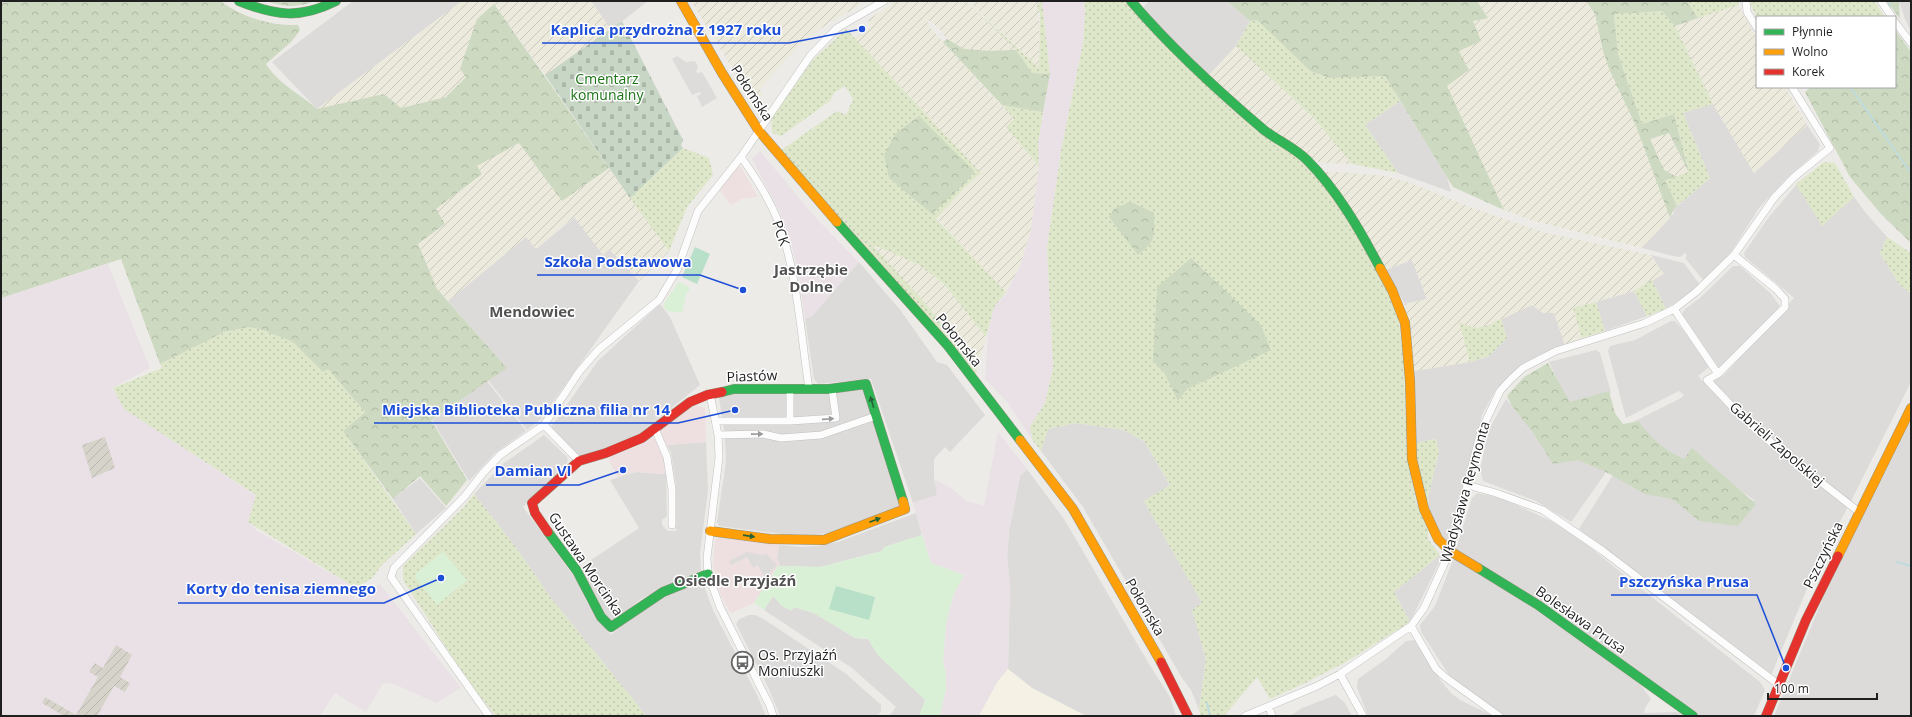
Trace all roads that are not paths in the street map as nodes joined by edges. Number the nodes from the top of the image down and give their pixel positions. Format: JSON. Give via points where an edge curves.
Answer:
{"nodes":[{"id":1,"x":239,"y":1,"type":"edge"},
{"id":2,"x":336,"y":1,"type":"edge"},
{"id":3,"x":681,"y":1,"type":"edge"},
{"id":4,"x":884,"y":1,"type":"edge"},
{"id":5,"x":1131,"y":1,"type":"edge"},
{"id":6,"x":1746,"y":1,"type":"edge"},
{"id":7,"x":1881,"y":1,"type":"edge"},
{"id":8,"x":1891,"y":16,"type":"edge"},
{"id":9,"x":1896,"y":23,"type":"edge"},
{"id":10,"x":1756,"y":26,"type":"edge"},
{"id":11,"x":1911,"y":43,"type":"edge"},
{"id":12,"x":1793,"y":88,"type":"edge"},
{"id":13,"x":759,"y":131,"type":"junction"},
{"id":14,"x":741,"y":157,"type":"junction"},
{"id":15,"x":1734,"y":255,"type":"junction"},
{"id":16,"x":1674,"y":309,"type":"junction"},
{"id":17,"x":1718,"y":374,"type":"junction"},
{"id":18,"x":809,"y":389,"type":"junction"},
{"id":19,"x":832,"y":389,"type":"junction"},
{"id":20,"x":790,"y":390,"type":"junction"},
{"id":21,"x":710,"y":394,"type":"junction"},
{"id":22,"x":1911,"y":408,"type":"edge"},
{"id":23,"x":876,"y":416,"type":"junction"},
{"id":24,"x":716,"y":421,"type":"junction"},
{"id":25,"x":790,"y":421,"type":"junction"},
{"id":26,"x":544,"y":425,"type":"junction"},
{"id":27,"x":654,"y":429,"type":"junction"},
{"id":28,"x":718,"y":435,"type":"junction"},
{"id":29,"x":578,"y":461,"type":"junction"},
{"id":30,"x":1467,"y":485,"type":"junction"},
{"id":31,"x":532,"y":503,"type":"joint"},
{"id":32,"x":1859,"y":512,"type":"junction"},
{"id":33,"x":672,"y":525,"type":"dead end"},
{"id":34,"x":710,"y":531,"type":"junction"},
{"id":35,"x":1450,"y":552,"type":"junction"},
{"id":36,"x":708,"y":574,"type":"junction"},
{"id":37,"x":1411,"y":626,"type":"junction"},
{"id":38,"x":1340,"y":674,"type":"junction"},
{"id":39,"x":1779,"y":685,"type":"junction"},
{"id":40,"x":1269,"y":707,"type":"junction"},
{"id":41,"x":489,"y":716,"type":"edge"},
{"id":42,"x":773,"y":716,"type":"edge"},
{"id":43,"x":1188,"y":716,"type":"edge"},
{"id":44,"x":1246,"y":716,"type":"edge"},
{"id":45,"x":1272,"y":716,"type":"edge"},
{"id":46,"x":1363,"y":716,"type":"edge"},
{"id":47,"x":1499,"y":716,"type":"edge"},
{"id":48,"x":1693,"y":716,"type":"edge"},
{"id":49,"x":1766,"y":716,"type":"edge"}],
"edges":[{"from":1,"to":2,"type":"street","via":[[271,13],[292,15],[310,13]]},
{"from":3,"to":13,"type":"street","name":"Połomska","via":[[711,55]]},
{"from":4,"to":13,"type":"street","via":[[836,28],[824,40],[810,56]]},
{"from":5,"to":35,"type":"street","name":"Bolesława Prusa","via":[[1152,26],[1218,90],[1266,131],[1306,159],[1361,232],[1402,313],[1408,340],[1411,446],[1417,480],[1431,528]]},
{"from":6,"to":10,"type":"street","via":[[1747,12]]},
{"from":7,"to":8,"type":"street"},
{"from":9,"to":11,"type":"street"},
{"from":12,"to":15,"type":"street","name":"Władysława Reymonta","via":[[1830,148],[1794,177],[1774,198]]},
{"from":13,"to":14,"type":"street"},
{"from":13,"to":43,"type":"street","name":"Połomska","via":[[948,346],[1058,489],[1171,680]]},
{"from":14,"to":18,"type":"street","name":"PCK","via":[[758,180],[781,228],[795,283]]},
{"from":14,"to":26,"type":"street","via":[[698,211],[677,270],[659,300],[598,350],[579,372]]},
{"from":15,"to":16,"type":"street","name":"Władysława Reymonta","via":[[1696,292]]},
{"from":15,"to":17,"type":"street","name":"Gabrieli Zapolskiej","via":[[1776,289],[1785,299],[1785,307]]},
{"from":16,"to":17,"type":"street"},
{"from":16,"to":30,"type":"street","name":"Władysława Reymonta","via":[[1645,323],[1556,351],[1523,368],[1500,391],[1490,408],[1481,430]]},
{"from":17,"to":32,"type":"street","name":"Gabrieli Zapolskiej","via":[[1707,380],[1743,418]]},
{"from":18,"to":19,"type":"street","name":"Piastów"},
{"from":18,"to":20,"type":"street","name":"Piastów"},
{"from":23,"to":19,"type":"street","name":"Piastów","one_way":true,"via":[[866,384]]},
{"from":25,"to":19,"type":"street","one_way":true,"via":[[836,418]]},
{"from":20,"to":21,"type":"street","name":"Piastów","via":[[740,388]]},
{"from":20,"to":25,"type":"street","name":"Piastów"},
{"from":21,"to":24,"type":"street"},
{"from":21,"to":27,"type":"street","name":"Piastów","via":[[690,402]]},
{"from":22,"to":32,"type":"street","name":"Pszczyńska"},
{"from":28,"to":23,"type":"street","one_way":true,"via":[[763,434],[781,438],[821,435]]},
{"from":34,"to":23,"type":"street","one_way":true,"via":[[770,539],[824,540],[905,509]]},
{"from":24,"to":25,"type":"street"},
{"from":24,"to":28,"type":"street"},
{"from":26,"to":29,"type":"street"},
{"from":26,"to":41,"type":"street","via":[[500,455],[464,497],[394,568],[391,577]]},
{"from":27,"to":29,"type":"street","name":"Piastów","via":[[642,438]]},
{"from":27,"to":33,"type":"street","via":[[667,457],[672,490]]},
{"from":28,"to":34,"type":"street","via":[[719,458]]},
{"from":29,"to":31,"type":"street","name":"Piastów"},
{"from":30,"to":35,"type":"street","name":"Władysława Reymonta"},
{"from":30,"to":39,"type":"street","via":[[1543,510],[1603,551]]},
{"from":31,"to":36,"type":"street","name":"Gustawa Morcinka","via":[[535,513],[577,571],[601,617],[611,627],[663,592]]},
{"from":32,"to":39,"type":"street","name":"Pszczyńska","via":[[1806,620]]},
{"from":34,"to":36,"type":"street"},
{"from":35,"to":37,"type":"street","name":"Władysława Reymonta","via":[[1424,608]]},
{"from":35,"to":48,"type":"street","name":"Bolesława Prusa","via":[[1538,605]]},
{"from":36,"to":42,"type":"street","via":[[720,607]]},
{"from":37,"to":38,"type":"street","name":"Władysława Reymonta"},
{"from":37,"to":47,"type":"street","via":[[1436,669]]},
{"from":38,"to":40,"type":"street","name":"Władysława Reymonta"},
{"from":38,"to":46,"type":"street"},
{"from":39,"to":49,"type":"street","name":"Pszczyńska"},
{"from":40,"to":44,"type":"street","name":"Władysława Reymonta"},
{"from":40,"to":45,"type":"street"}]}
